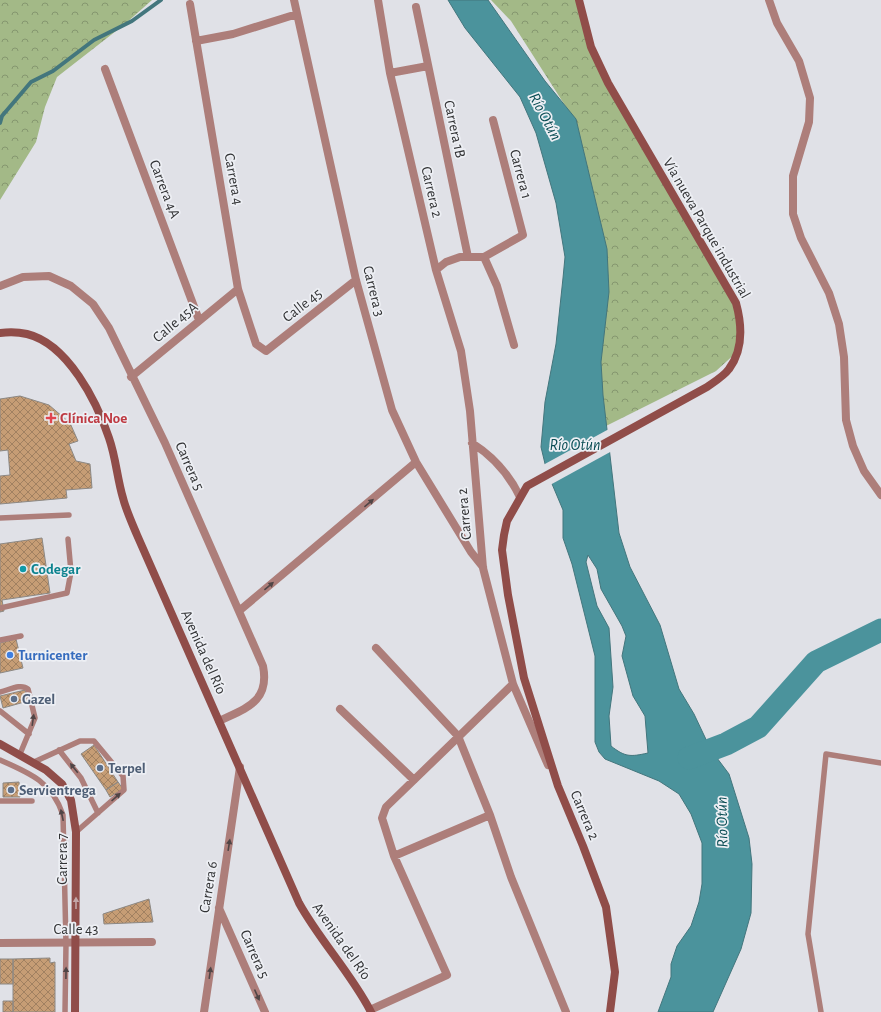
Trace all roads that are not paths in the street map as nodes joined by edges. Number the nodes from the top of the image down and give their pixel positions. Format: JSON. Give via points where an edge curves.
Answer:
{"nodes":[{"id":1,"x":294,"y":0,"type":"edge"},
{"id":2,"x":378,"y":0,"type":"edge"},
{"id":3,"x":578,"y":0,"type":"edge"},
{"id":4,"x":769,"y":0,"type":"edge"},
{"id":5,"x":190,"y":4,"type":"dead end"},
{"id":6,"x":416,"y":7,"type":"dead end"},
{"id":7,"x":297,"y":14,"type":"junction"},
{"id":8,"x":196,"y":41,"type":"junction"},
{"id":9,"x":428,"y":66,"type":"junction"},
{"id":10,"x":105,"y":69,"type":"dead end"},
{"id":11,"x":390,"y":73,"type":"junction"},
{"id":12,"x":493,"y":120,"type":"dead end"},
{"id":13,"x":468,"y":257,"type":"junction"},
{"id":14,"x":484,"y":257,"type":"junction"},
{"id":15,"x":436,"y":270,"type":"junction"},
{"id":16,"x":356,"y":280,"type":"junction"},
{"id":17,"x":0,"y":286,"type":"edge"},
{"id":18,"x":238,"y":289,"type":"junction"},
{"id":19,"x":199,"y":320,"type":"junction"},
{"id":20,"x":0,"y":333,"type":"edge"},
{"id":21,"x":514,"y":345,"type":"dead end"},
{"id":22,"x":266,"y":351,"type":"joint"},
{"id":23,"x":131,"y":377,"type":"junction"},
{"id":24,"x":472,"y":443,"type":"junction"},
{"id":25,"x":416,"y":462,"type":"junction"},
{"id":26,"x":881,"y":494,"type":"edge"},
{"id":27,"x":520,"y":497,"type":"junction"},
{"id":28,"x":69,"y":515,"type":"dead end"},
{"id":29,"x":0,"y":518,"type":"edge"},
{"id":30,"x":68,"y":539,"type":"dead end"},
{"id":31,"x":483,"y":568,"type":"junction"},
{"id":32,"x":0,"y":608,"type":"edge"},
{"id":33,"x":240,"y":612,"type":"junction"},
{"id":34,"x":21,"y":636,"type":"dead end"},
{"id":35,"x":0,"y":640,"type":"edge"},
{"id":36,"x":376,"y":648,"type":"dead end"},
{"id":37,"x":513,"y":684,"type":"junction"},
{"id":38,"x":0,"y":692,"type":"edge"},
{"id":39,"x":340,"y":709,"type":"dead end"},
{"id":40,"x":0,"y":711,"type":"edge"},
{"id":41,"x":220,"y":721,"type":"junction"},
{"id":42,"x":29,"y":734,"type":"junction"},
{"id":43,"x":458,"y":736,"type":"junction"},
{"id":44,"x":0,"y":744,"type":"edge"},
{"id":45,"x":59,"y":750,"type":"junction"},
{"id":46,"x":20,"y":754,"type":"junction"},
{"id":47,"x":0,"y":760,"type":"edge"},
{"id":48,"x":34,"y":762,"type":"junction"},
{"id":49,"x":881,"y":763,"type":"edge"},
{"id":50,"x":240,"y":767,"type":"junction"},
{"id":51,"x":414,"y":780,"type":"junction"},
{"id":52,"x":558,"y":786,"type":"junction"},
{"id":53,"x":0,"y":801,"type":"edge"},
{"id":54,"x":32,"y":801,"type":"dead end"},
{"id":55,"x":98,"y":813,"type":"junction"},
{"id":56,"x":490,"y":815,"type":"junction"},
{"id":57,"x":76,"y":832,"type":"junction"},
{"id":58,"x":394,"y":856,"type":"junction"},
{"id":59,"x":219,"y":908,"type":"junction"},
{"id":60,"x":152,"y":942,"type":"dead end"},
{"id":61,"x":0,"y":943,"type":"edge"},
{"id":62,"x":75,"y":943,"type":"junction"},
{"id":63,"x":66,"y":944,"type":"junction"},
{"id":64,"x":370,"y":1011,"type":"edge"},
{"id":65,"x":65,"y":1012,"type":"edge"},
{"id":66,"x":75,"y":1012,"type":"edge"},
{"id":67,"x":204,"y":1012,"type":"edge"},
{"id":68,"x":265,"y":1012,"type":"edge"},
{"id":69,"x":566,"y":1012,"type":"edge"},
{"id":70,"x":610,"y":1012,"type":"edge"},
{"id":71,"x":822,"y":1012,"type":"edge"}],
"edges":[{"from":1,"to":7,"type":"street","name":"Carrera 3"},
{"from":2,"to":11,"type":"street","name":"Carrera 2"},
{"from":3,"to":27,"type":"main road","name":"Vía nueva Parque industrial","via":[[591,47],[608,83],[736,303],[741,329],[738,351],[729,370],[707,387],[527,486]]},
{"from":4,"to":26,"type":"street","via":[[777,23],[799,61],[810,98],[809,122],[793,176],[794,214],[801,238],[830,293],[839,324],[844,357],[846,420],[853,446],[864,471]]},
{"from":5,"to":8,"type":"street","name":"Carrera 4"},
{"from":6,"to":9,"type":"street","name":"Carrera 1B"},
{"from":7,"to":8,"type":"street","via":[[233,34]]},
{"from":7,"to":16,"type":"street","name":"Carrera 3"},
{"from":8,"to":18,"type":"street","name":"Carrera 4"},
{"from":9,"to":11,"type":"street"},
{"from":9,"to":13,"type":"street","name":"Carrera 1B"},
{"from":10,"to":19,"type":"street","name":"Carrera 4A"},
{"from":11,"to":15,"type":"street","name":"Carrera 2"},
{"from":12,"to":14,"type":"street","name":"Carrera 1","via":[[523,235]]},
{"from":13,"to":14,"type":"street"},
{"from":13,"to":15,"type":"street","via":[[446,262]]},
{"from":14,"to":21,"type":"street","via":[[497,286]]},
{"from":15,"to":24,"type":"street","name":"Carrera 2","via":[[461,351]]},
{"from":16,"to":22,"type":"street","name":"Calle 45"},
{"from":16,"to":25,"type":"street","name":"Carrera 3","via":[[392,410]]},
{"from":17,"to":23,"type":"street","name":"Carrera 5","via":[[23,277],[49,276],[71,286],[92,304],[105,322]]},
{"from":18,"to":19,"type":"street","name":"Calle 45A"},
{"from":18,"to":22,"type":"street","name":"Carrera 4","via":[[256,344]]},
{"from":19,"to":23,"type":"street","name":"Calle 45A"},
{"from":20,"to":41,"type":"main road","name":"Avenida del Río","via":[[28,334],[52,347],[73,369],[86,388],[109,439],[131,520]]},
{"from":23,"to":33,"type":"street","name":"Carrera 5","via":[[165,443]]},
{"from":24,"to":27,"type":"street","via":[[497,462]]},
{"from":24,"to":31,"type":"street","name":"Carrera 2"},
{"from":25,"to":31,"type":"street","name":"Carrera 3","via":[[470,552]]},
{"from":33,"to":25,"type":"street","one_way":true},
{"from":27,"to":52,"type":"main road","name":"Vía nueva Parque industrial","via":[[507,521],[502,550],[524,678]]},
{"from":28,"to":29,"type":"lane"},
{"from":30,"to":32,"type":"lane","via":[[71,572],[67,593]]},
{"from":31,"to":37,"type":"street","name":"Carrera 2"},
{"from":33,"to":41,"type":"street","name":"Carrera 5","via":[[263,666],[264,689],[250,706]]},
{"from":34,"to":35,"type":"lane"},
{"from":36,"to":43,"type":"street"},
{"from":37,"to":43,"type":"street"},
{"from":37,"to":52,"type":"street","name":"Carrera 2"},
{"from":42,"to":38,"type":"lane","one_way":true,"via":[[35,718],[28,689],[20,686]]},
{"from":39,"to":51,"type":"street"},
{"from":40,"to":42,"type":"lane"},
{"from":41,"to":50,"type":"main road","name":"Avenida del Río"},
{"from":42,"to":46,"type":"lane"},
{"from":43,"to":51,"type":"street"},
{"from":43,"to":56,"type":"street"},
{"from":44,"to":46,"type":"main road","name":"Carrera 7"},
{"from":45,"to":48,"type":"lane"},
{"from":55,"to":45,"type":"lane","one_way":true,"via":[[81,778]]},
{"from":55,"to":45,"type":"lane","one_way":true,"via":[[124,790],[123,776],[94,741],[80,741]]},
{"from":46,"to":48,"type":"main road","name":"Carrera 7"},
{"from":63,"to":47,"type":"lane","one_way":true,"via":[[64,825],[59,805],[49,788],[39,779]]},
{"from":48,"to":57,"type":"main road","name":"Carrera 7","via":[[54,776],[68,793],[74,810]]},
{"from":49,"to":71,"type":"lane","via":[[826,754],[808,934]]},
{"from":59,"to":50,"type":"street","name":"Carrera 6","one_way":true},
{"from":50,"to":64,"type":"main road","name":"Avenida del Río","via":[[299,903],[321,940],[350,976]]},
{"from":51,"to":58,"type":"street","via":[[386,806],[382,818]]},
{"from":52,"to":70,"type":"main road","name":"Carrera 2","via":[[606,908],[615,972]]},
{"from":53,"to":54,"type":"lane"},
{"from":55,"to":57,"type":"lane"},
{"from":56,"to":58,"type":"street"},
{"from":56,"to":69,"type":"street","via":[[511,877]]},
{"from":62,"to":57,"type":"main road","name":"Carrera 7","one_way":true},
{"from":58,"to":64,"type":"street","via":[[447,975]]},
{"from":67,"to":59,"type":"street","name":"Carrera 6","one_way":true},
{"from":59,"to":68,"type":"street","name":"Carrera 5","one_way":true},
{"from":60,"to":62,"type":"street","name":"Calle 43"},
{"from":61,"to":63,"type":"street","name":"Calle 43"},
{"from":62,"to":63,"type":"street","name":"Calle 43"},
{"from":62,"to":66,"type":"main road","name":"Carrera 7"},
{"from":65,"to":63,"type":"lane","one_way":true}]}
